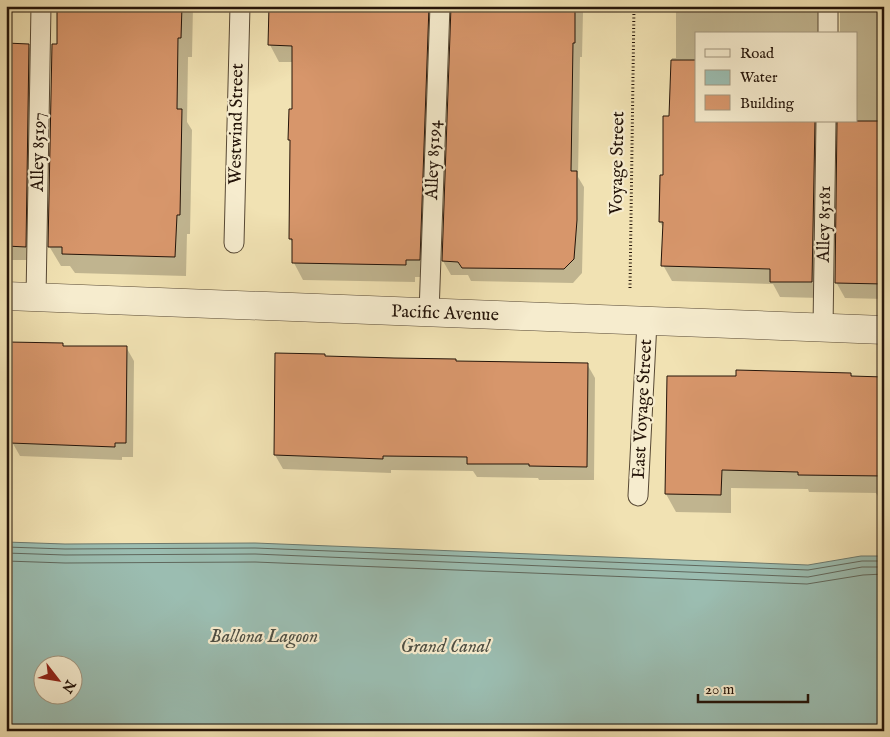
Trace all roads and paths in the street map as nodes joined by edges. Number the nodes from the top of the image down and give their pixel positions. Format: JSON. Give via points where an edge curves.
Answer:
{"nodes":[{"id":1,"x":41,"y":6,"type":"edge"},
{"id":2,"x":240,"y":6,"type":"edge"},
{"id":3,"x":440,"y":6,"type":"edge"},
{"id":4,"x":634,"y":6,"type":"edge"},
{"id":5,"x":828,"y":6,"type":"edge"},
{"id":6,"x":828,"y":32,"type":"edge"},
{"id":7,"x":826,"y":122,"type":"edge"},
{"id":8,"x":234,"y":243,"type":"dead end"},
{"id":9,"x":6,"y":296,"type":"edge"},
{"id":10,"x":36,"y":298,"type":"junction"},
{"id":11,"x":429,"y":313,"type":"junction"},
{"id":12,"x":638,"y":321,"type":"junction"},
{"id":13,"x":823,"y":328,"type":"junction"},
{"id":14,"x":884,"y":330,"type":"edge"},
{"id":15,"x":638,"y":496,"type":"dead end"}],
"edges":[{"from":1,"to":10,"type":"lane","name":"Alley 85197"},
{"from":2,"to":8,"type":"lane","name":"Westwind Street"},
{"from":3,"to":11,"type":"lane","name":"Alley 85194"},
{"from":4,"to":12,"type":"path","name":"Voyage Street"},
{"from":5,"to":6,"type":"lane"},
{"from":7,"to":13,"type":"lane","name":"Alley 85181"},
{"from":9,"to":10,"type":"street","name":"Pacific Avenue"},
{"from":10,"to":11,"type":"street","name":"Pacific Avenue"},
{"from":11,"to":12,"type":"street","name":"Pacific Avenue"},
{"from":12,"to":13,"type":"street","name":"Pacific Avenue"},
{"from":12,"to":15,"type":"lane","name":"East Voyage Street"},
{"from":13,"to":14,"type":"street","name":"Pacific Avenue"}]}
